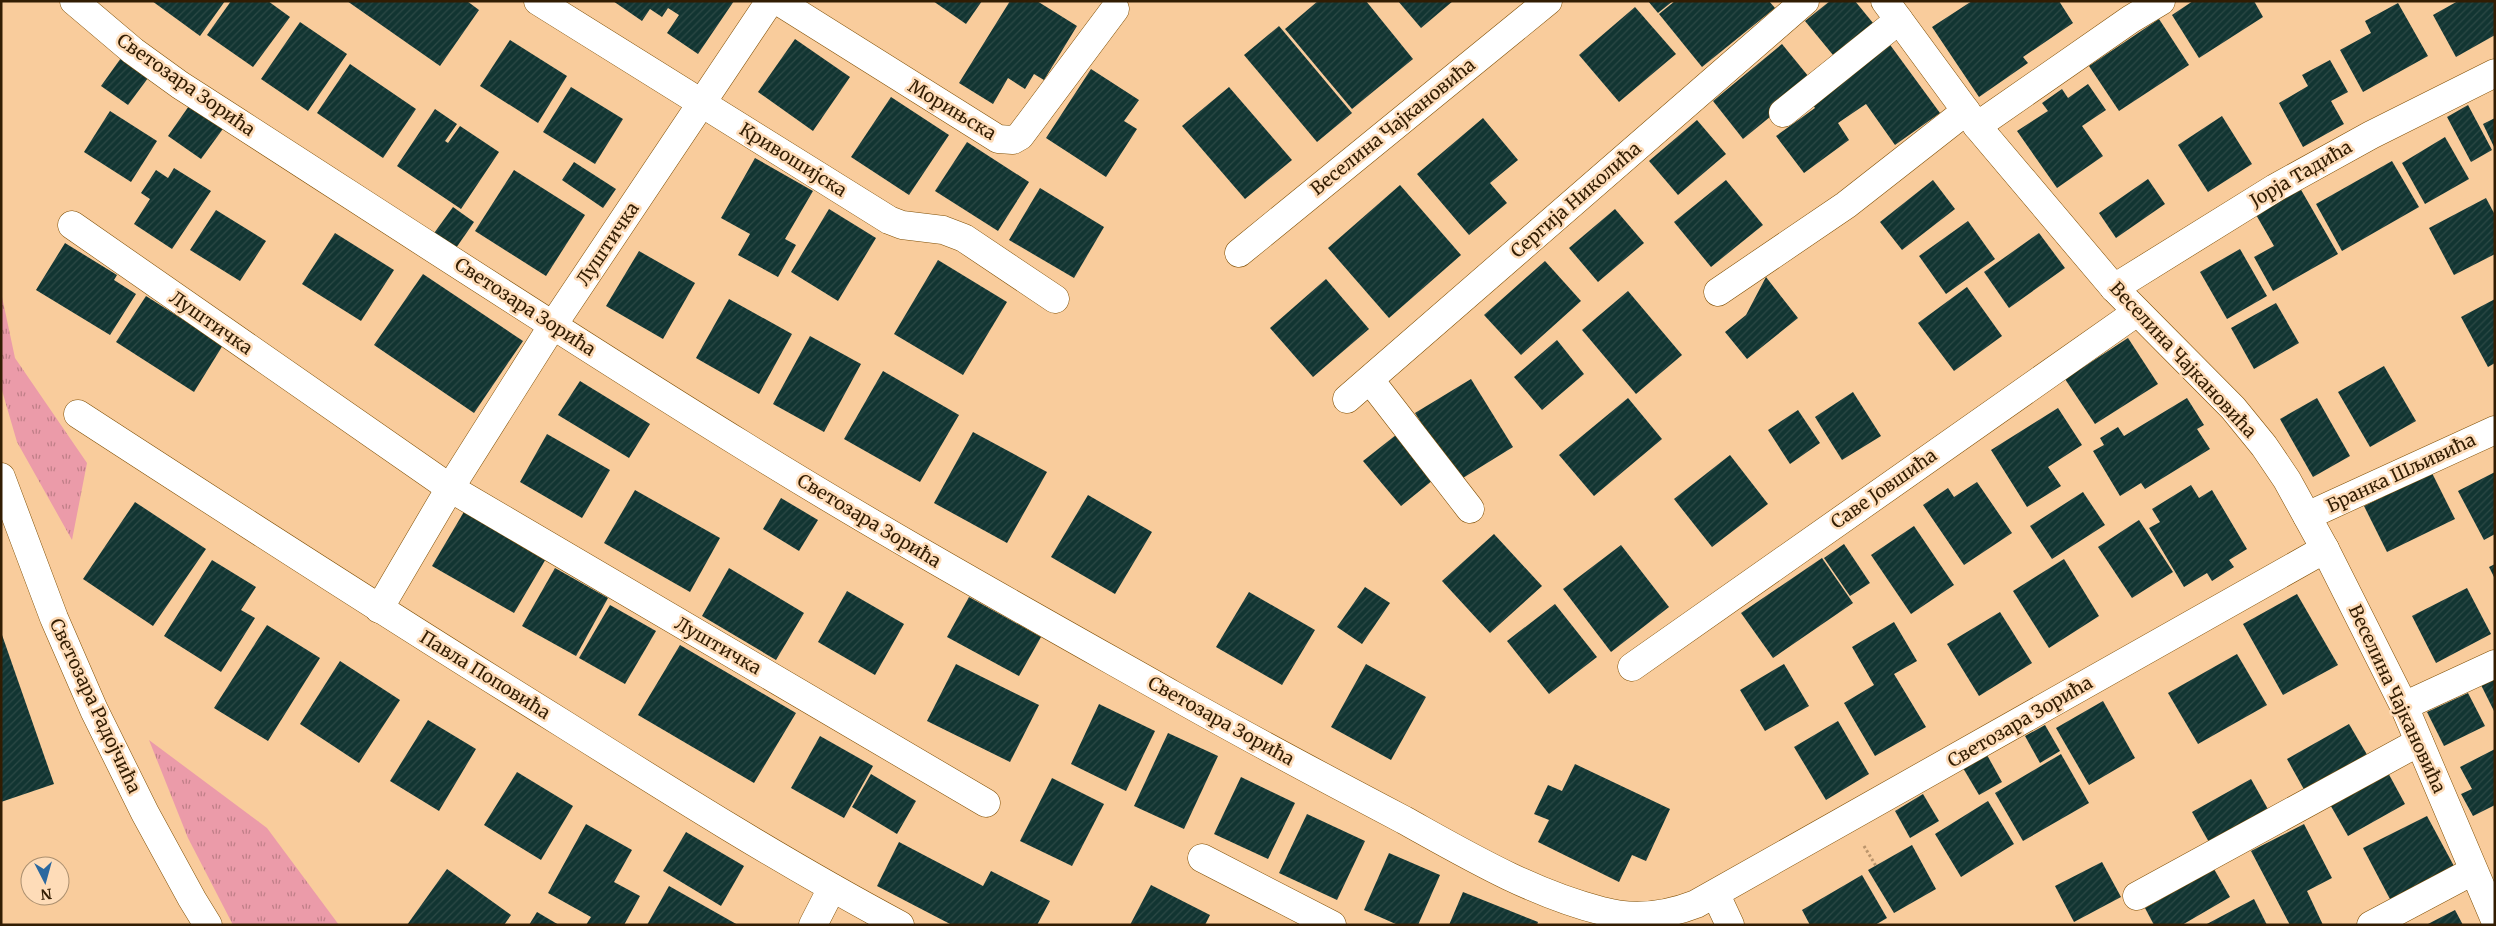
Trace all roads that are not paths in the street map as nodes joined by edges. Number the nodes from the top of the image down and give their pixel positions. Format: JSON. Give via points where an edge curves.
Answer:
{"nodes":[{"id":1,"x":74,"y":1,"type":"edge"},
{"id":2,"x":538,"y":1,"type":"edge"},
{"id":3,"x":770,"y":1,"type":"edge"},
{"id":4,"x":778,"y":1,"type":"edge"},
{"id":5,"x":1548,"y":1,"type":"edge"},
{"id":6,"x":1805,"y":1,"type":"edge"},
{"id":7,"x":2161,"y":1,"type":"edge"},
{"id":8,"x":1115,"y":9,"type":"dead end"},
{"id":9,"x":1892,"y":11,"type":"edge"},
{"id":10,"x":2495,"y":73,"type":"edge"},
{"id":11,"x":704,"y":103,"type":"junction"},
{"id":12,"x":1783,"y":114,"type":"dead end"},
{"id":13,"x":1971,"y":118,"type":"junction"},
{"id":14,"x":72,"y":225,"type":"dead end"},
{"id":15,"x":1239,"y":253,"type":"dead end"},
{"id":16,"x":2114,"y":288,"type":"junction"},
{"id":17,"x":1718,"y":292,"type":"dead end"},
{"id":18,"x":1055,"y":299,"type":"dead end"},
{"id":19,"x":2137,"y":312,"type":"junction"},
{"id":20,"x":553,"y":325,"type":"junction"},
{"id":21,"x":1370,"y":380,"type":"junction"},
{"id":22,"x":1347,"y":399,"type":"dead end"},
{"id":23,"x":78,"y":414,"type":"dead end"},
{"id":24,"x":2495,"y":430,"type":"edge"},
{"id":25,"x":1,"y":478,"type":"edge"},
{"id":26,"x":450,"y":488,"type":"junction"},
{"id":27,"x":1470,"y":509,"type":"dead end"},
{"id":28,"x":2307,"y":516,"type":"junction"},
{"id":29,"x":2325,"y":549,"type":"junction"},
{"id":30,"x":379,"y":609,"type":"junction"},
{"id":31,"x":2495,"y":664,"type":"edge"},
{"id":32,"x":1632,"y":667,"type":"dead end"},
{"id":33,"x":2404,"y":706,"type":"junction"},
{"id":34,"x":2419,"y":742,"type":"junction"},
{"id":35,"x":986,"y":803,"type":"dead end"},
{"id":36,"x":1202,"y":858,"type":"dead end"},
{"id":37,"x":2474,"y":871,"type":"junction"},
{"id":38,"x":832,"y":888,"type":"junction"},
{"id":39,"x":1716,"y":894,"type":"junction"},
{"id":40,"x":2136,"y":896,"type":"dead end"},
{"id":41,"x":2495,"y":920,"type":"edge"},
{"id":42,"x":208,"y":925,"type":"edge"},
{"id":43,"x":813,"y":925,"type":"edge"},
{"id":44,"x":900,"y":925,"type":"edge"},
{"id":45,"x":1332,"y":925,"type":"edge"},
{"id":46,"x":1730,"y":925,"type":"edge"},
{"id":47,"x":2371,"y":925,"type":"edge"}],
"edges":[{"from":1,"to":20,"type":"street","name":"Светозара Зорића","via":[[133,51],[180,85]]},
{"from":2,"to":11,"type":"street","name":"Кривошијска"},
{"from":3,"to":11,"type":"street","name":"Луштичка"},
{"from":4,"to":8,"type":"street","name":"Морињска","via":[[998,140],[1005,141],[1020,136]]},
{"from":5,"to":15,"type":"street","name":"Веселина Чајкановића"},
{"from":6,"to":21,"type":"street","name":"Сергија Николића"},
{"from":7,"to":13,"type":"street"},
{"from":9,"to":12,"type":"street"},
{"from":9,"to":13,"type":"street","name":"Веселина Чајкановића"},
{"from":10,"to":16,"type":"street","name":"Јорја Тадића","via":[[2284,183]]},
{"from":11,"to":18,"type":"street","name":"Кривошијска","via":[[889,220],[902,226],[943,230],[964,238]]},
{"from":11,"to":20,"type":"street","name":"Луштичка"},
{"from":13,"to":16,"type":"street","name":"Веселина Чајкановића"},
{"from":13,"to":17,"type":"street"},
{"from":14,"to":26,"type":"street","name":"Луштичка"},
{"from":16,"to":19,"type":"street","name":"Веселина Чајкановића"},
{"from":19,"to":28,"type":"street","name":"Веселина Чајкановића","via":[[2233,408],[2264,446]]},
{"from":19,"to":32,"type":"street","name":"Саве Јовшића"},
{"from":20,"to":26,"type":"street","name":"Луштичка"},
{"from":20,"to":39,"type":"street","name":"Светозара Зорића","via":[[744,446],[925,554],[1215,720],[1507,876],[1562,898],[1625,916],[1668,914]]},
{"from":21,"to":22,"type":"street","name":"Сергија Николића"},
{"from":21,"to":27,"type":"street"},
{"from":23,"to":30,"type":"street","name":"Павла Поповића"},
{"from":24,"to":28,"type":"street","name":"Бранка Шљивића"},
{"from":25,"to":42,"type":"street","name":"Светозара Радојчића","via":[[54,618],[94,710],[145,812]]},
{"from":26,"to":30,"type":"street","name":"Луштичка"},
{"from":26,"to":35,"type":"street","name":"Луштичка"},
{"from":28,"to":29,"type":"street","name":"Веселина Чајкановића"},
{"from":29,"to":33,"type":"street","name":"Веселина Чајкановића"},
{"from":29,"to":39,"type":"street","name":"Светозара Зорића"},
{"from":30,"to":38,"type":"street","name":"Павла Поповића","via":[[689,803]]},
{"from":31,"to":33,"type":"street"},
{"from":33,"to":34,"type":"street","name":"Веселина Чајкановића"},
{"from":34,"to":37,"type":"street","name":"Веселина Чајкановића"},
{"from":34,"to":40,"type":"street"},
{"from":36,"to":45,"type":"street"},
{"from":37,"to":41,"type":"street","name":"Веселина Чајкановића"},
{"from":37,"to":47,"type":"street"},
{"from":38,"to":43,"type":"street"},
{"from":38,"to":44,"type":"street","name":"Павла Поповића"},
{"from":39,"to":46,"type":"street"}]}
